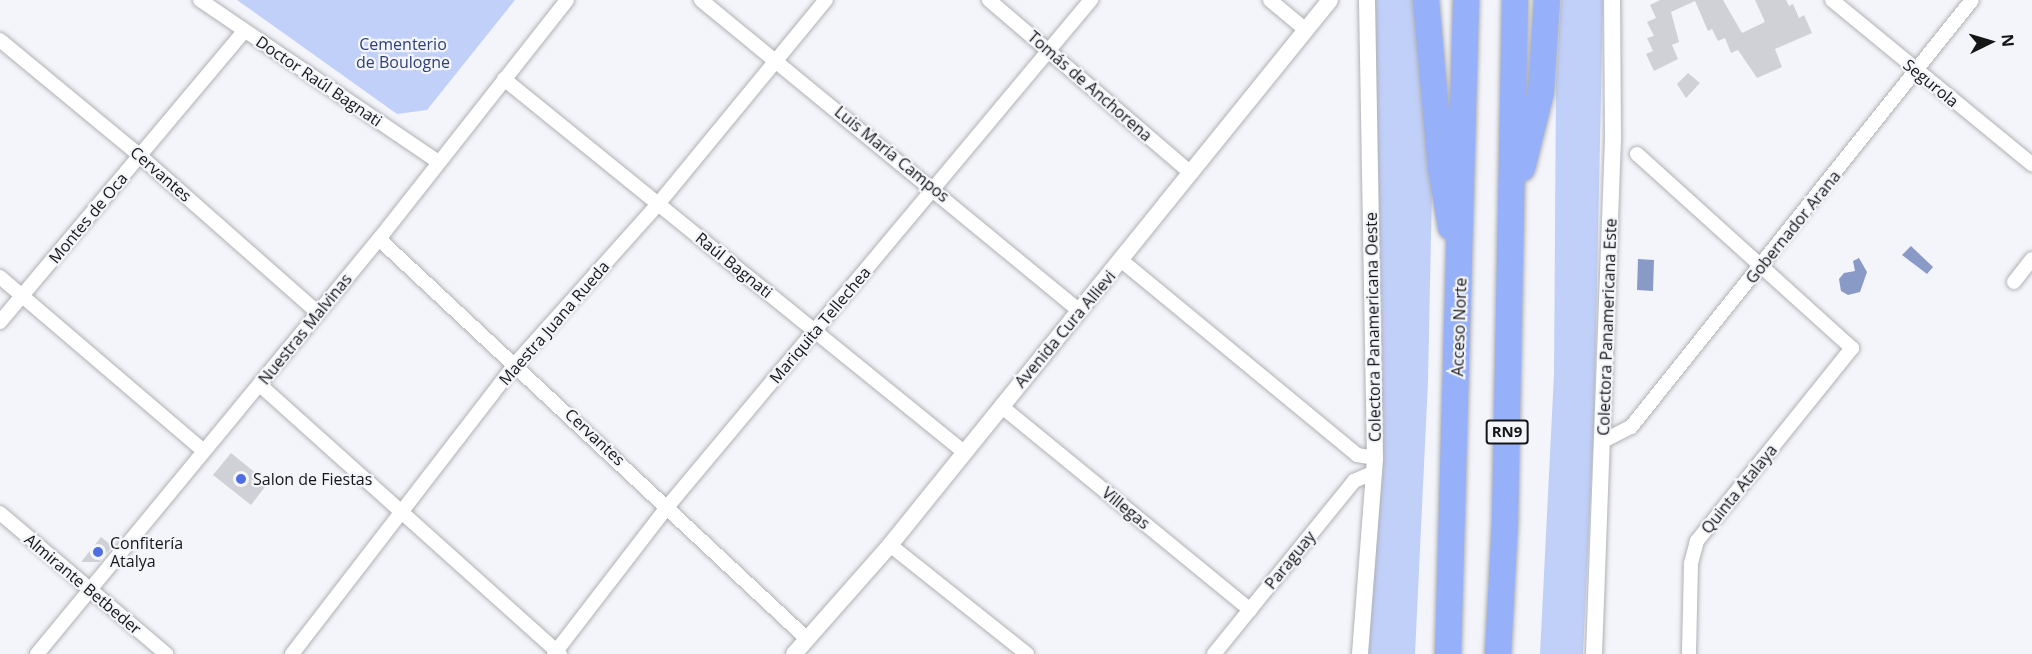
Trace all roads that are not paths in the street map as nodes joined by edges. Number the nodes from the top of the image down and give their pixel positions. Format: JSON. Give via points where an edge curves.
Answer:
{"nodes":[{"id":1,"x":200,"y":0,"type":"edge"},
{"id":2,"x":567,"y":0,"type":"edge"},
{"id":3,"x":701,"y":0,"type":"edge"},
{"id":4,"x":826,"y":0,"type":"edge"},
{"id":5,"x":989,"y":0,"type":"edge"},
{"id":6,"x":1090,"y":0,"type":"edge"},
{"id":7,"x":1270,"y":0,"type":"edge"},
{"id":8,"x":1329,"y":0,"type":"edge"},
{"id":9,"x":1366,"y":0,"type":"edge"},
{"id":10,"x":1426,"y":0,"type":"edge"},
{"id":11,"x":1466,"y":0,"type":"edge"},
{"id":12,"x":1515,"y":0,"type":"edge"},
{"id":13,"x":1547,"y":0,"type":"edge"},
{"id":14,"x":1612,"y":0,"type":"edge"},
{"id":15,"x":1832,"y":0,"type":"edge"},
{"id":16,"x":1972,"y":0,"type":"edge"},
{"id":17,"x":1306,"y":30,"type":"junction"},
{"id":18,"x":244,"y":31,"type":"junction"},
{"id":19,"x":0,"y":40,"type":"edge"},
{"id":20,"x":1049,"y":50,"type":"junction"},
{"id":21,"x":775,"y":60,"type":"junction"},
{"id":22,"x":1917,"y":73,"type":"junction"},
{"id":23,"x":504,"y":79,"type":"junction"},
{"id":24,"x":1638,"y":154,"type":"dead end"},
{"id":25,"x":140,"y":156,"type":"junction"},
{"id":26,"x":438,"y":162,"type":"junction"},
{"id":27,"x":2032,"y":164,"type":"edge"},
{"id":28,"x":1191,"y":173,"type":"junction"},
{"id":29,"x":934,"y":189,"type":"junction"},
{"id":30,"x":659,"y":203,"type":"junction"},
{"id":31,"x":1512,"y":210,"type":"junction"},
{"id":32,"x":379,"y":239,"type":"junction"},
{"id":33,"x":2032,"y":259,"type":"edge"},
{"id":34,"x":1122,"y":261,"type":"junction"},
{"id":35,"x":1762,"y":266,"type":"junction"},
{"id":36,"x":0,"y":277,"type":"edge"},
{"id":37,"x":1461,"y":280,"type":"junction"},
{"id":38,"x":2014,"y":282,"type":"dead end"},
{"id":39,"x":22,"y":296,"type":"junction"},
{"id":40,"x":1080,"y":311,"type":"junction"},
{"id":41,"x":318,"y":313,"type":"junction"},
{"id":42,"x":0,"y":321,"type":"edge"},
{"id":43,"x":815,"y":331,"type":"junction"},
{"id":44,"x":516,"y":363,"type":"junction"},
{"id":45,"x":260,"y":385,"type":"junction"},
{"id":46,"x":1001,"y":405,"type":"junction"},
{"id":47,"x":1603,"y":441,"type":"junction"},
{"id":48,"x":204,"y":451,"type":"junction"},
{"id":49,"x":964,"y":452,"type":"junction"},
{"id":50,"x":1374,"y":466,"type":"junction"},
{"id":51,"x":668,"y":506,"type":"junction"},
{"id":52,"x":0,"y":513,"type":"edge"},
{"id":53,"x":404,"y":514,"type":"junction"},
{"id":54,"x":890,"y":545,"type":"junction"},
{"id":55,"x":90,"y":590,"type":"junction"},
{"id":56,"x":1250,"y":610,"type":"junction"},
{"id":57,"x":807,"y":639,"type":"junction"},
{"id":58,"x":557,"y":653,"type":"edge"},
{"id":59,"x":36,"y":654,"type":"edge"},
{"id":60,"x":166,"y":654,"type":"edge"},
{"id":61,"x":292,"y":654,"type":"edge"},
{"id":62,"x":794,"y":654,"type":"edge"},
{"id":63,"x":1027,"y":654,"type":"edge"},
{"id":64,"x":1214,"y":654,"type":"edge"},
{"id":65,"x":1360,"y":654,"type":"edge"},
{"id":66,"x":1448,"y":654,"type":"edge"},
{"id":67,"x":1498,"y":654,"type":"edge"},
{"id":68,"x":1594,"y":654,"type":"edge"},
{"id":69,"x":1689,"y":654,"type":"edge"}],
"edges":[{"from":1,"to":18,"type":"street","name":"Doctor Raúl Bagnati"},
{"from":2,"to":23,"type":"street","name":"Nuestras Malvinas"},
{"from":3,"to":21,"type":"street","name":"Luis María Campos"},
{"from":4,"to":21,"type":"street","name":"Maestra Juana Rueda"},
{"from":5,"to":20,"type":"street","name":"Tomás de Anchorena"},
{"from":6,"to":20,"type":"street","name":"Mariquita Tellechea"},
{"from":7,"to":17,"type":"street"},
{"from":8,"to":17,"type":"street","name":"Avenida Cura Allievi"},
{"from":9,"to":50,"type":"street","name":"Colectora Panamericana Oeste"},
{"from":10,"to":37,"type":"highway","via":[[1441,168]]},
{"from":11,"to":37,"type":"highway","name":"Acceso Norte"},
{"from":12,"to":31,"type":"highway","number":"RN9"},
{"from":13,"to":31,"type":"highway","via":[[1541,92]]},
{"from":14,"to":47,"type":"street","name":"Colectora Panamericana Este","via":[[1613,138]]},
{"from":15,"to":22,"type":"street","name":"Segurola"},
{"from":16,"to":22,"type":"street","name":"Gobernador Arana"},
{"from":17,"to":28,"type":"street","name":"Avenida Cura Allievi"},
{"from":18,"to":25,"type":"street","name":"Montes de Oca"},
{"from":18,"to":26,"type":"street","name":"Doctor Raúl Bagnati"},
{"from":19,"to":25,"type":"street","name":"Cervantes"},
{"from":20,"to":28,"type":"street","name":"Tomás de Anchorena"},
{"from":20,"to":29,"type":"street","name":"Mariquita Tellechea"},
{"from":21,"to":29,"type":"street","name":"Luis María Campos"},
{"from":21,"to":30,"type":"street","name":"Maestra Juana Rueda"},
{"from":22,"to":27,"type":"street","name":"Segurola"},
{"from":22,"to":35,"type":"street","name":"Gobernador Arana"},
{"from":23,"to":26,"type":"street","name":"Nuestras Malvinas"},
{"from":23,"to":30,"type":"street","name":"Raúl Bagnati"},
{"from":24,"to":35,"type":"street"},
{"from":25,"to":39,"type":"street","name":"Montes de Oca"},
{"from":25,"to":41,"type":"street","name":"Cervantes"},
{"from":26,"to":32,"type":"street","name":"Nuestras Malvinas"},
{"from":28,"to":34,"type":"street","name":"Avenida Cura Allievi"},
{"from":29,"to":40,"type":"street","name":"Luis María Campos"},
{"from":29,"to":43,"type":"street","name":"Mariquita Tellechea"},
{"from":30,"to":43,"type":"street","name":"Raúl Bagnati"},
{"from":30,"to":44,"type":"street","name":"Maestra Juana Rueda"},
{"from":31,"to":67,"type":"highway","number":"RN9"},
{"from":32,"to":41,"type":"street","name":"Nuestras Malvinas"},
{"from":32,"to":44,"type":"street","name":"Cervantes"},
{"from":33,"to":38,"type":"street"},
{"from":34,"to":40,"type":"street","name":"Avenida Cura Allievi"},
{"from":34,"to":50,"type":"street"},
{"from":35,"to":47,"type":"street","name":"Gobernador Arana","via":[[1631,428]]},
{"from":35,"to":69,"type":"street","name":"Quinta Atalaya","via":[[1852,348],[1697,541],[1692,564]]},
{"from":36,"to":39,"type":"street"},
{"from":37,"to":66,"type":"highway","name":"Acceso Norte"},
{"from":39,"to":42,"type":"street","name":"Montes de Oca"},
{"from":39,"to":48,"type":"street"},
{"from":40,"to":46,"type":"street","name":"Avenida Cura Allievi"},
{"from":41,"to":45,"type":"street","name":"Nuestras Malvinas"},
{"from":43,"to":49,"type":"street","name":"Raúl Bagnati"},
{"from":43,"to":51,"type":"street","name":"Mariquita Tellechea"},
{"from":44,"to":51,"type":"street","name":"Cervantes"},
{"from":44,"to":53,"type":"street","name":"Maestra Juana Rueda"},
{"from":45,"to":48,"type":"street","name":"Nuestras Malvinas"},
{"from":45,"to":53,"type":"street"},
{"from":46,"to":49,"type":"street","name":"Avenida Cura Allievi"},
{"from":46,"to":56,"type":"street","name":"Villegas"},
{"from":47,"to":68,"type":"street","name":"Colectora Panamericana Este"},
{"from":48,"to":55,"type":"street","name":"Nuestras Malvinas"},
{"from":49,"to":54,"type":"street","name":"Avenida Cura Allievi"},
{"from":50,"to":56,"type":"street","name":"Paraguay","via":[[1354,481]]},
{"from":50,"to":65,"type":"street","name":"Colectora Panamericana Oeste"},
{"from":51,"to":57,"type":"street","name":"Cervantes"},
{"from":51,"to":58,"type":"street","name":"Mariquita Tellechea"},
{"from":52,"to":55,"type":"street","name":"Almirante Betbeder"},
{"from":53,"to":58,"type":"street"},
{"from":53,"to":61,"type":"street","name":"Maestra Juana Rueda"},
{"from":54,"to":57,"type":"street","name":"Avenida Cura Allievi"},
{"from":54,"to":63,"type":"street"},
{"from":55,"to":59,"type":"street","name":"Nuestras Malvinas"},
{"from":55,"to":60,"type":"street","name":"Almirante Betbeder"},
{"from":56,"to":64,"type":"street","name":"Paraguay"},
{"from":57,"to":62,"type":"street","name":"Avenida Cura Allievi"}]}
